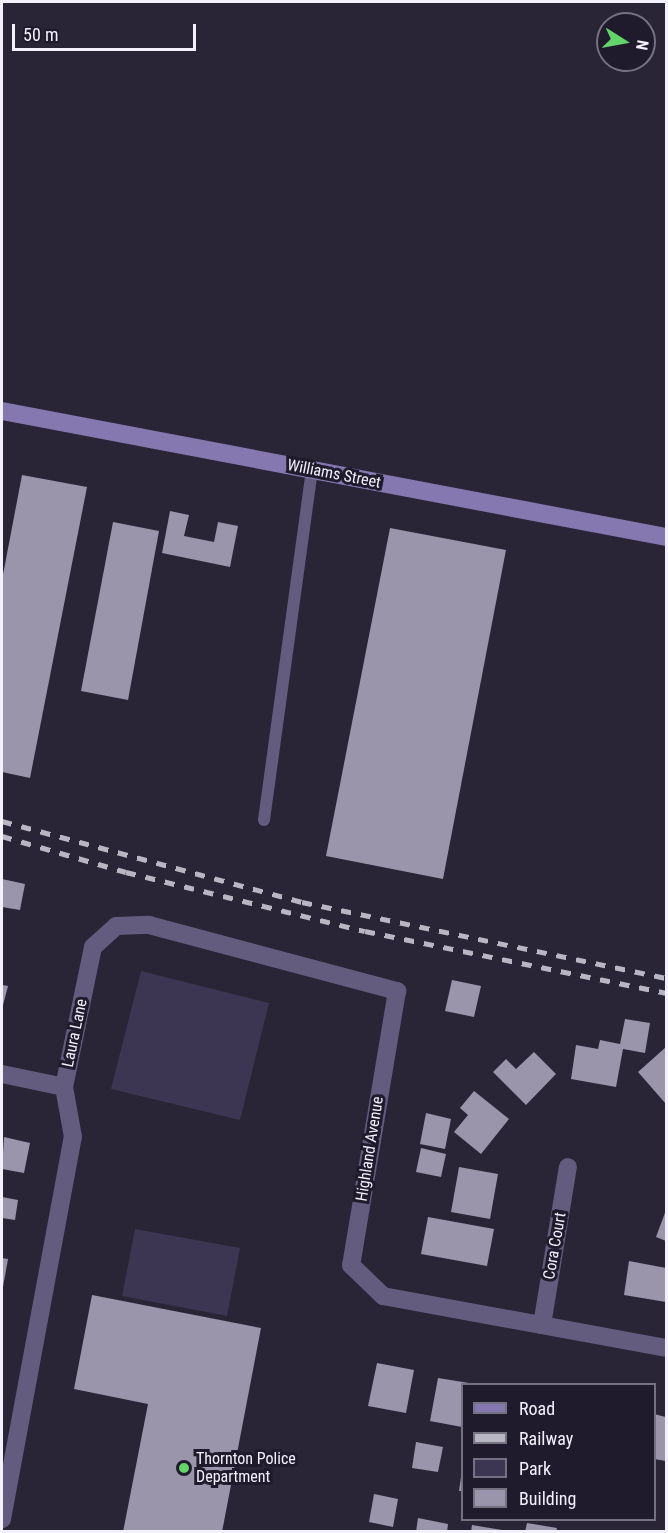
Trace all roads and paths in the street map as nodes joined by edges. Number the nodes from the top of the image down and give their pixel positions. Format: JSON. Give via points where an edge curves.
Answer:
{"nodes":[{"id":1,"x":2,"y":411,"type":"edge"},
{"id":2,"x":312,"y":470,"type":"junction"},
{"id":3,"x":666,"y":537,"type":"edge"},
{"id":4,"x":264,"y":820,"type":"dead end"},
{"id":5,"x":116,"y":926,"type":"joint"},
{"id":6,"x":2,"y":1074,"type":"edge"},
{"id":7,"x":64,"y":1087,"type":"junction"},
{"id":8,"x":568,"y":1167,"type":"dead end"},
{"id":9,"x":542,"y":1325,"type":"junction"},
{"id":10,"x":666,"y":1348,"type":"edge"},
{"id":11,"x":2,"y":1519,"type":"edge"}],
"edges":[{"from":1,"to":2,"type":"street","name":"Williams Street"},
{"from":2,"to":3,"type":"street","name":"Williams Street"},
{"from":2,"to":4,"type":"lane"},
{"from":5,"to":7,"type":"street","name":"Laura Lane","via":[[93,947]]},
{"from":5,"to":9,"type":"street","name":"Highland Avenue","via":[[149,925],[397,991],[351,1265],[383,1296]]},
{"from":6,"to":7,"type":"street","name":"Laura Lane"},
{"from":7,"to":11,"type":"street","via":[[73,1137]]},
{"from":8,"to":9,"type":"street","name":"Cora Court"},
{"from":9,"to":10,"type":"street","name":"Highland Avenue"}]}
